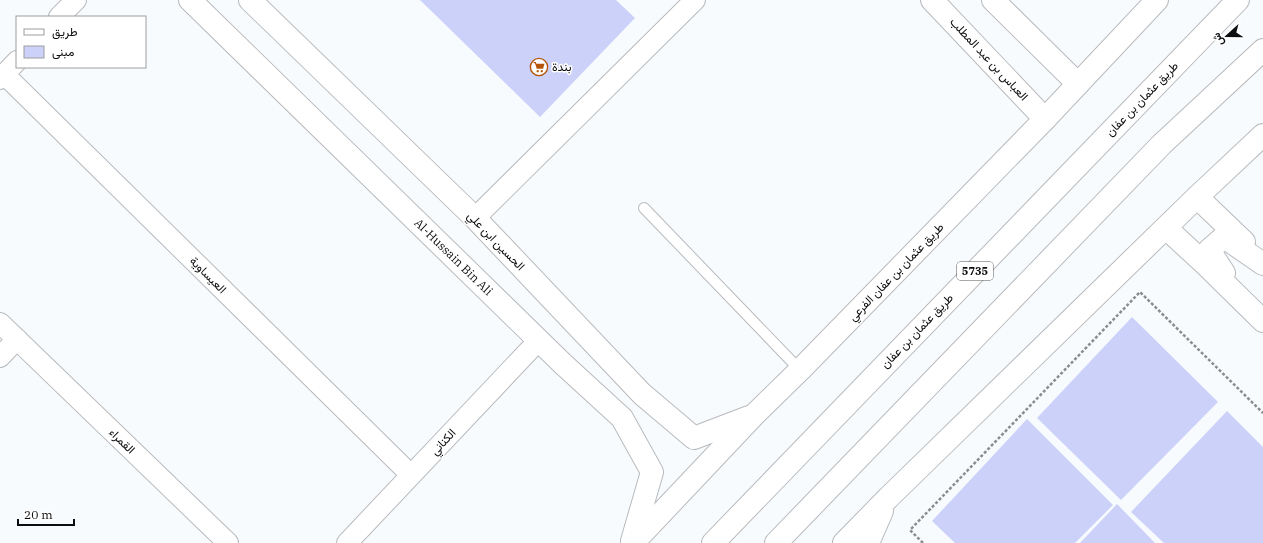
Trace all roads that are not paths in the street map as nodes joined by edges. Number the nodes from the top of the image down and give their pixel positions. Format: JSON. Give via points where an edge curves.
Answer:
{"nodes":[{"id":1,"x":76,"y":0,"type":"edge"},
{"id":2,"x":190,"y":0,"type":"edge"},
{"id":3,"x":250,"y":0,"type":"edge"},
{"id":4,"x":695,"y":0,"type":"edge"},
{"id":5,"x":932,"y":0,"type":"edge"},
{"id":6,"x":993,"y":0,"type":"edge"},
{"id":7,"x":1157,"y":0,"type":"edge"},
{"id":8,"x":1238,"y":0,"type":"edge"},
{"id":9,"x":61,"y":16,"type":"edge"},
{"id":10,"x":1263,"y":50,"type":"edge"},
{"id":11,"x":7,"y":71,"type":"edge"},
{"id":12,"x":1078,"y":84,"type":"junction"},
{"id":13,"x":1045,"y":119,"type":"junction"},
{"id":14,"x":1263,"y":135,"type":"edge"},
{"id":15,"x":1197,"y":197,"type":"junction"},
{"id":16,"x":644,"y":208,"type":"dead end"},
{"id":17,"x":475,"y":218,"type":"junction"},
{"id":18,"x":1166,"y":228,"type":"junction"},
{"id":19,"x":1263,"y":261,"type":"edge"},
{"id":20,"x":1263,"y":264,"type":"edge"},
{"id":21,"x":1244,"y":302,"type":"junction"},
{"id":22,"x":1263,"y":321,"type":"edge"},
{"id":23,"x":0,"y":323,"type":"edge"},
{"id":24,"x":17,"y":339,"type":"junction"},
{"id":25,"x":539,"y":340,"type":"junction"},
{"id":26,"x":0,"y":357,"type":"edge"},
{"id":27,"x":800,"y":370,"type":"junction"},
{"id":28,"x":642,"y":394,"type":"junction"},
{"id":29,"x":754,"y":415,"type":"junction"},
{"id":30,"x":622,"y":418,"type":"junction"},
{"id":31,"x":411,"y":475,"type":"junction"},
{"id":32,"x":888,"y":498,"type":"junction"},
{"id":33,"x":228,"y":543,"type":"edge"},
{"id":34,"x":347,"y":543,"type":"edge"},
{"id":35,"x":632,"y":543,"type":"edge"},
{"id":36,"x":713,"y":543,"type":"edge"},
{"id":37,"x":776,"y":543,"type":"edge"},
{"id":38,"x":844,"y":543,"type":"edge"},
{"id":39,"x":868,"y":543,"type":"edge"}],
"edges":[{"from":1,"to":9,"type":"street"},
{"from":2,"to":25,"type":"street","name":"Al-Hussain Bin Ali"},
{"from":3,"to":17,"type":"street","name":"الحسين ابن علي"},
{"from":4,"to":17,"type":"street"},
{"from":5,"to":13,"type":"street","name":"العباس بن عبد المطلب"},
{"from":6,"to":12,"type":"street"},
{"from":7,"to":12,"type":"street","name":"طريق عثمان بن عفان الفرعي"},
{"from":8,"to":36,"type":"street","name":"طريق عثمان بن عفان","number":"5735"},
{"from":10,"to":37,"type":"street","via":[[1162,144]]},
{"from":11,"to":31,"type":"street","name":"العيساوية"},
{"from":12,"to":13,"type":"street","name":"طريق عثمان بن عفان الفرعي"},
{"from":13,"to":27,"type":"street","name":"طريق عثمان بن عفان الفرعي"},
{"from":14,"to":15,"type":"street"},
{"from":15,"to":18,"type":"street"},
{"from":15,"to":19,"type":"street"},
{"from":16,"to":27,"type":"lane"},
{"from":17,"to":28,"type":"street","name":"الحسين ابن علي"},
{"from":18,"to":21,"type":"street"},
{"from":18,"to":32,"type":"street"},
{"from":20,"to":21,"type":"street","via":[[1224,237],[1209,250]]},
{"from":21,"to":22,"type":"street"},
{"from":23,"to":24,"type":"street","name":"القمراء"},
{"from":24,"to":26,"type":"street"},
{"from":24,"to":33,"type":"street","name":"القمراء"},
{"from":25,"to":30,"type":"street","name":"Al-Hussain Bin Ali"},
{"from":25,"to":31,"type":"street","name":"الكناني"},
{"from":27,"to":29,"type":"street","name":"طريق عثمان بن عفان الفرعي"},
{"from":28,"to":29,"type":"street","name":"الحسين ابن علي","via":[[694,438]]},
{"from":28,"to":30,"type":"street"},
{"from":29,"to":35,"type":"street","name":"طريق عثمان بن عفان الفرعي"},
{"from":30,"to":35,"type":"street","name":"Al-Hussain Bin Ali","via":[[652,472]]},
{"from":31,"to":34,"type":"street","name":"الكناني"},
{"from":32,"to":38,"type":"street"},
{"from":32,"to":39,"type":"street"}]}
